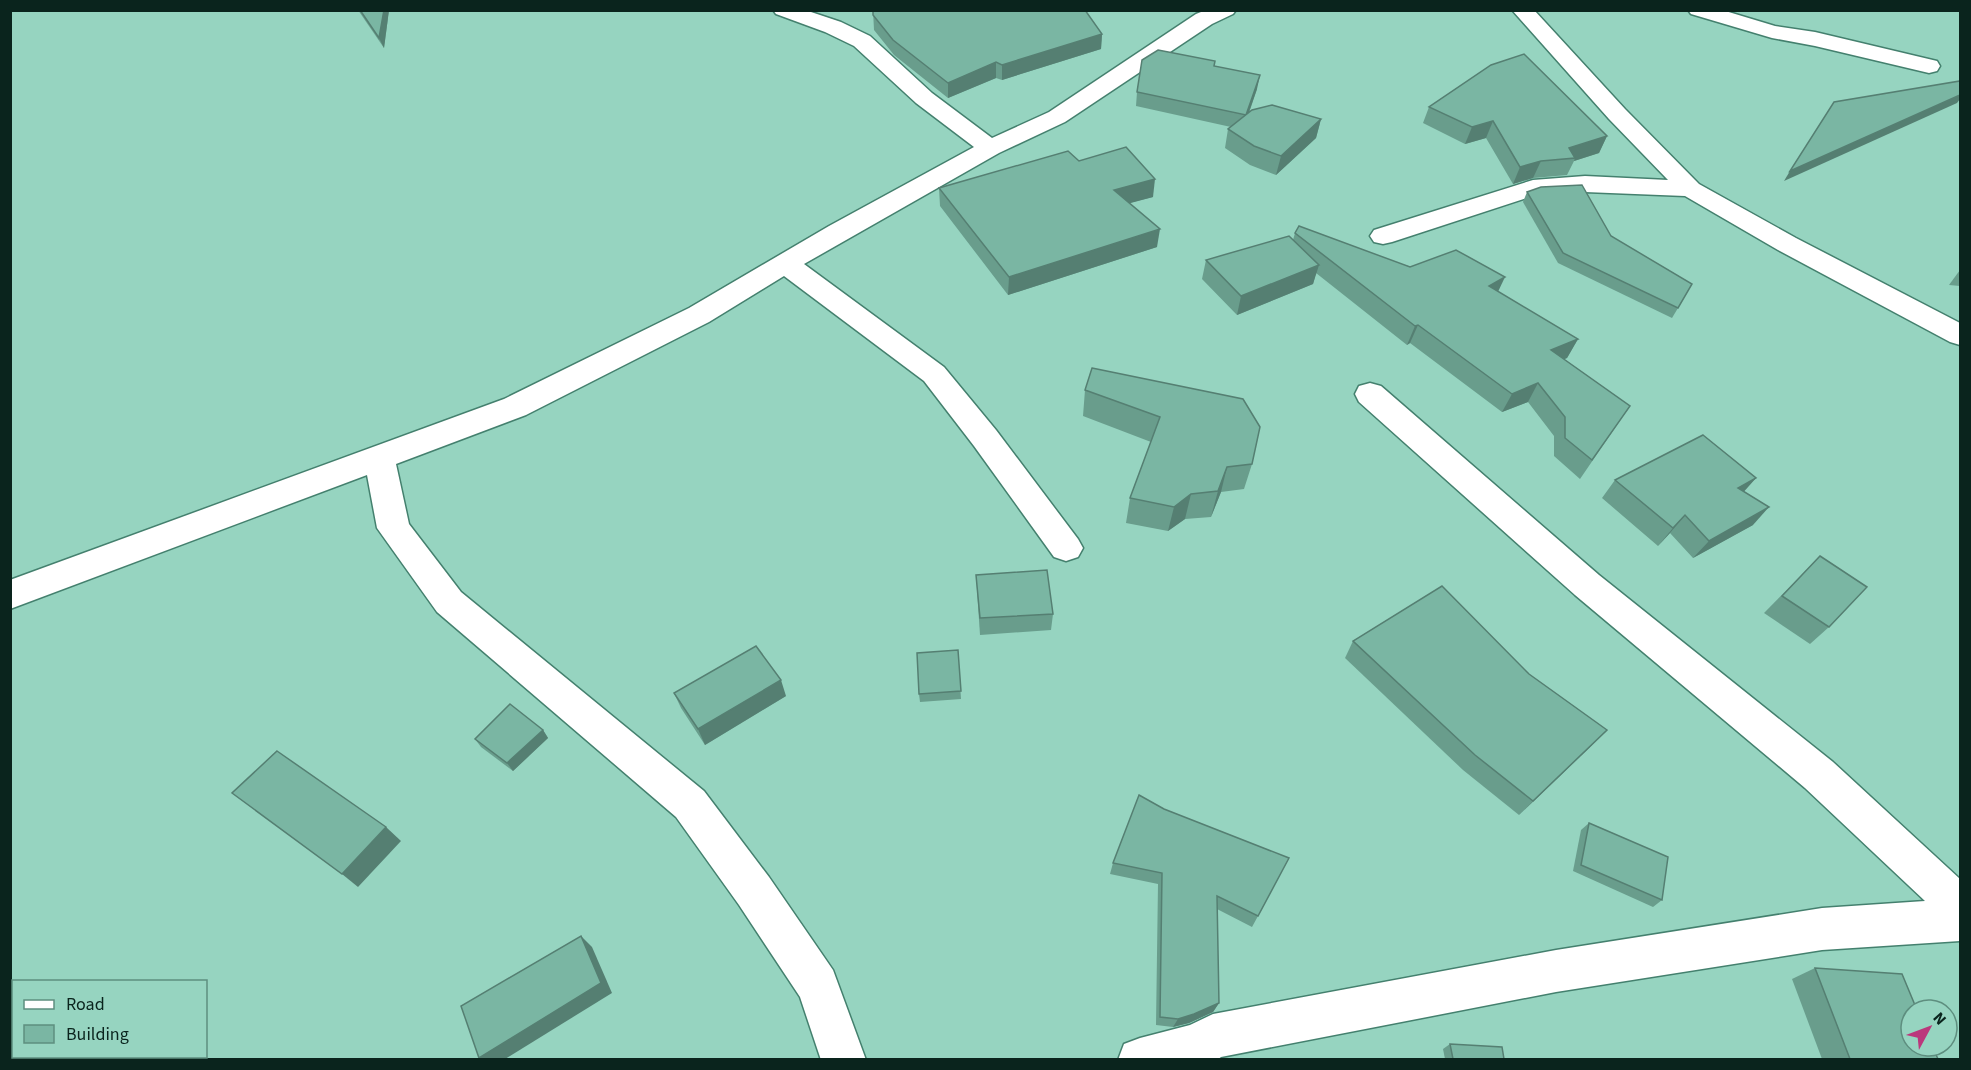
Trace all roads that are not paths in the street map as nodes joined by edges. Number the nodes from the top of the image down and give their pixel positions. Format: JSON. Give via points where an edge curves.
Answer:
{"nodes":[{"id":1,"x":783,"y":10,"type":"edge"},
{"id":2,"x":1227,"y":10,"type":"edge"},
{"id":3,"x":1522,"y":10,"type":"edge"},
{"id":4,"x":1698,"y":10,"type":"edge"},
{"id":5,"x":1929,"y":66,"type":"dead end"},
{"id":6,"x":990,"y":148,"type":"junction"},
{"id":7,"x":1690,"y":189,"type":"junction"},
{"id":8,"x":1383,"y":236,"type":"dead end"},
{"id":9,"x":785,"y":263,"type":"junction"},
{"id":10,"x":1960,"y":335,"type":"edge"},
{"id":11,"x":1370,"y":394,"type":"dead end"},
{"id":12,"x":379,"y":458,"type":"junction"},
{"id":13,"x":1066,"y":548,"type":"dead end"},
{"id":14,"x":10,"y":595,"type":"edge"},
{"id":15,"x":1960,"y":906,"type":"edge"},
{"id":16,"x":1960,"y":920,"type":"edge"},
{"id":17,"x":844,"y":1059,"type":"edge"},
{"id":18,"x":1140,"y":1059,"type":"edge"}],
"edges":[{"from":1,"to":6,"type":"street","via":[[862,41],[924,98]]},
{"from":2,"to":6,"type":"street","via":[[1204,19],[1057,117]]},
{"from":3,"to":7,"type":"street"},
{"from":4,"to":5,"type":"street","via":[[1772,32]]},
{"from":6,"to":9,"type":"street"},
{"from":7,"to":8,"type":"street","via":[[1585,184],[1533,188]]},
{"from":7,"to":10,"type":"street"},
{"from":9,"to":12,"type":"street","via":[[699,315],[515,407]]},
{"from":9,"to":13,"type":"street","via":[[934,374]]},
{"from":11,"to":15,"type":"street","via":[[1587,585],[1819,775]]},
{"from":12,"to":14,"type":"street"},
{"from":12,"to":17,"type":"street","via":[[393,528],[450,602],[690,804],[818,985]]},
{"from":16,"to":18,"type":"street","via":[[1822,928],[1556,971],[1213,1036],[1198,1046]]}]}
